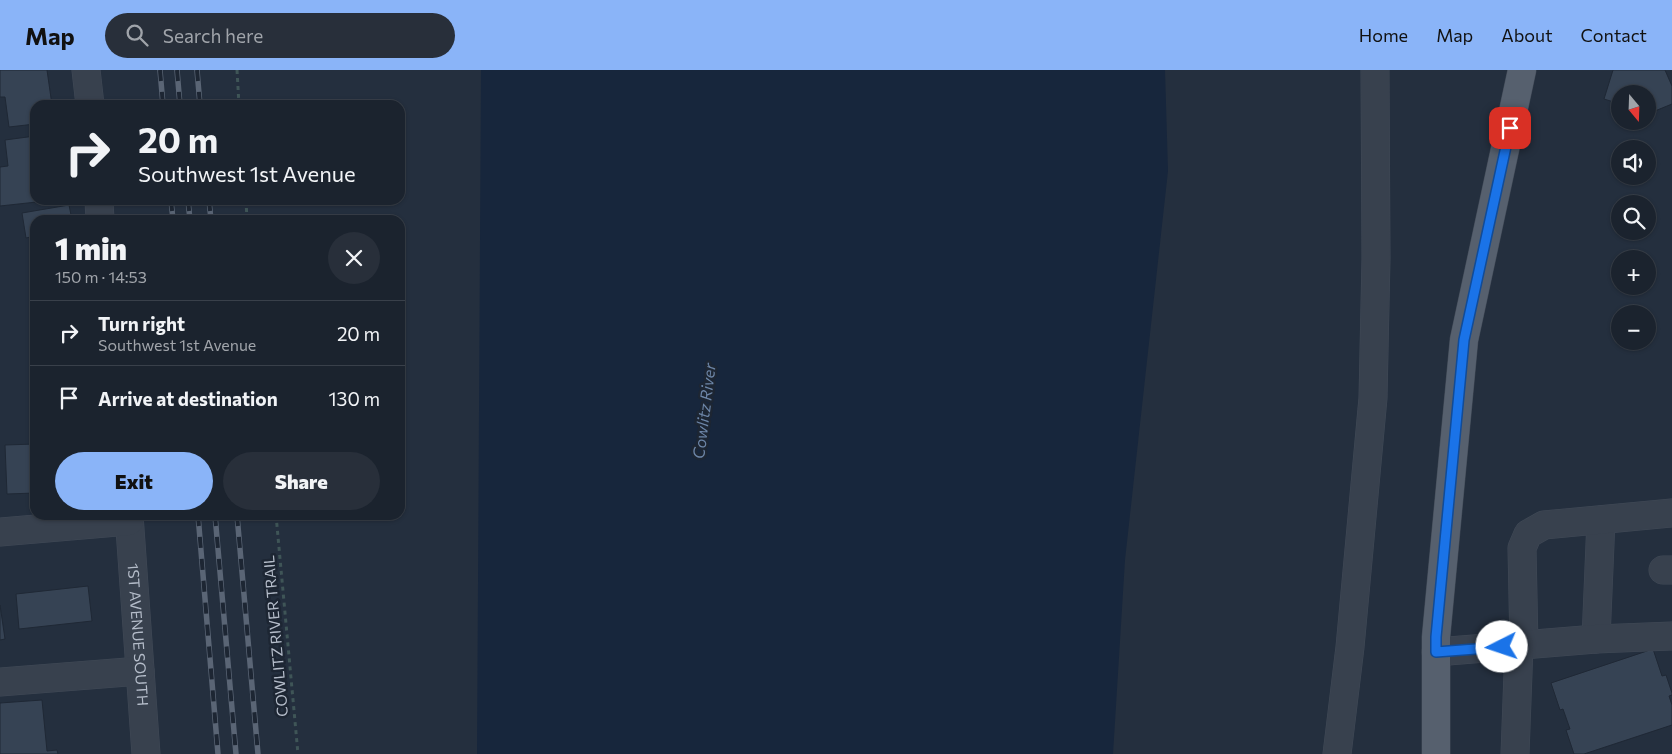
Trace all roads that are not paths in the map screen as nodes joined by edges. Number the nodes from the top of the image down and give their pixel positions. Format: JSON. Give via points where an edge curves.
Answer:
{"nodes":[{"id":1,"x":86,"y":70,"type":"edge"},
{"id":2,"x":1375,"y":70,"type":"edge"},
{"id":3,"x":1522,"y":70,"type":"edge"},
{"id":4,"x":89,"y":100,"type":"edge"},
{"id":5,"x":1672,"y":513,"type":"edge"},
{"id":6,"x":111,"y":520,"type":"edge"},
{"id":7,"x":129,"y":520,"type":"edge"},
{"id":8,"x":1601,"y":520,"type":"junction"},
{"id":9,"x":0,"y":532,"type":"edge"},
{"id":10,"x":1672,"y":636,"type":"edge"},
{"id":11,"x":1596,"y":639,"type":"junction"},
{"id":12,"x":1521,"y":646,"type":"junction"},
{"id":13,"x":1436,"y":652,"type":"junction"},
{"id":14,"x":140,"y":671,"type":"junction"},
{"id":15,"x":0,"y":682,"type":"edge"},
{"id":16,"x":146,"y":754,"type":"edge"},
{"id":17,"x":1337,"y":754,"type":"edge"},
{"id":18,"x":1436,"y":754,"type":"edge"},
{"id":19,"x":1515,"y":754,"type":"edge"}],
"edges":[{"from":1,"to":4,"type":"street"},
{"from":2,"to":17,"type":"street","via":[[1373,398]]},
{"from":3,"to":13,"type":"main road","via":[[1464,340]]},
{"from":5,"to":8,"type":"street"},
{"from":6,"to":9,"type":"street"},
{"from":7,"to":14,"type":"street","name":"1ST AVENUE SOUTH"},
{"from":8,"to":11,"type":"street"},
{"from":8,"to":12,"type":"street","via":[[1544,525],[1528,534],[1522,548]]},
{"from":10,"to":11,"type":"street"},
{"from":11,"to":12,"type":"street"},
{"from":12,"to":13,"type":"street"},
{"from":12,"to":19,"type":"street"},
{"from":13,"to":18,"type":"main road"},
{"from":14,"to":15,"type":"street"},
{"from":14,"to":16,"type":"street","name":"1ST AVENUE SOUTH"}]}
